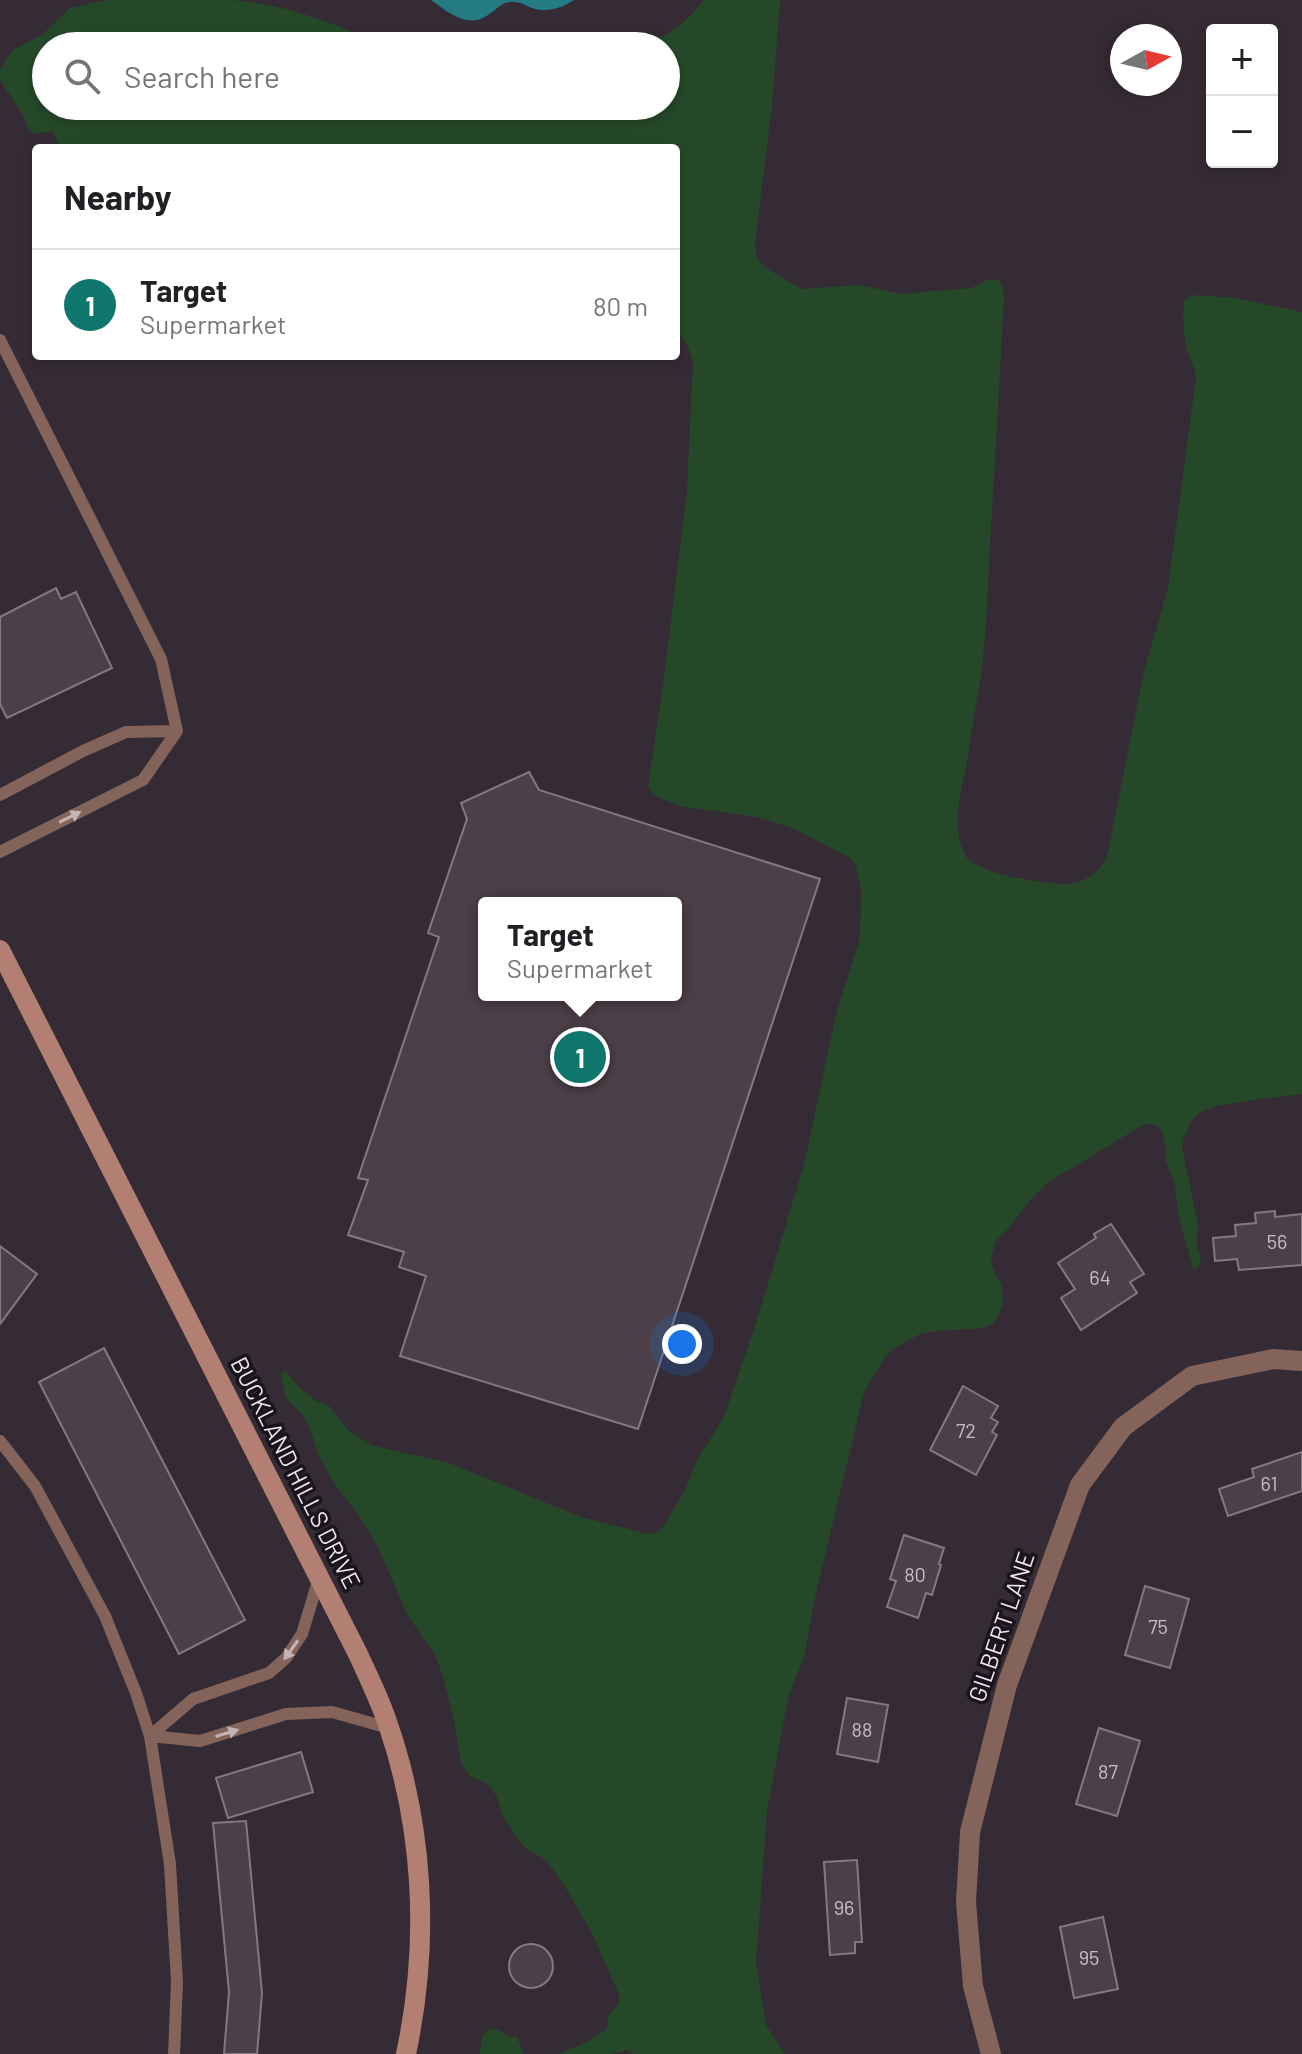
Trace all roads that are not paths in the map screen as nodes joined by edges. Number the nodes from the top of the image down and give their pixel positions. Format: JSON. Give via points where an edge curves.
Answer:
{"nodes":[{"id":1,"x":0,"y":340,"type":"edge"},
{"id":2,"x":177,"y":731,"type":"junction"},
{"id":3,"x":0,"y":795,"type":"edge"},
{"id":4,"x":0,"y":852,"type":"edge"},
{"id":5,"x":0,"y":950,"type":"edge"},
{"id":6,"x":1302,"y":1361,"type":"edge"},
{"id":7,"x":0,"y":1441,"type":"edge"},
{"id":8,"x":319,"y":1578,"type":"junction"},
{"id":9,"x":389,"y":1728,"type":"junction"},
{"id":10,"x":150,"y":1736,"type":"junction"},
{"id":11,"x":174,"y":2054,"type":"edge"},
{"id":12,"x":406,"y":2054,"type":"edge"},
{"id":13,"x":991,"y":2054,"type":"edge"}],
"edges":[{"from":1,"to":2,"type":"lane","via":[[161,659]]},
{"from":2,"to":3,"type":"lane","via":[[126,732]]},
{"from":4,"to":2,"type":"lane","one_way":true,"via":[[143,780]]},
{"from":5,"to":8,"type":"street","name":"BUCKLAND HILLS DRIVE"},
{"from":6,"to":13,"type":"street","name":"GILBERT LANE","via":[[1273,1359],[1192,1376],[1123,1427],[1080,1485],[1007,1685],[970,1832],[966,1902],[973,1986]]},
{"from":7,"to":10,"type":"lane","via":[[35,1486],[105,1616]]},
{"from":8,"to":9,"type":"street","name":"BUCKLAND HILLS DRIVE"},
{"from":8,"to":10,"type":"lane","one_way":true,"via":[[302,1634],[286,1658],[269,1673],[193,1699]]},
{"from":10,"to":9,"type":"lane","one_way":true,"via":[[200,1741],[286,1714],[332,1712]]},
{"from":9,"to":12,"type":"street","name":"BUCKLAND HILLS DRIVE","via":[[409,1806],[421,1898],[418,1979]]},
{"from":10,"to":11,"type":"lane","via":[[170,1864],[177,1982]]}]}
